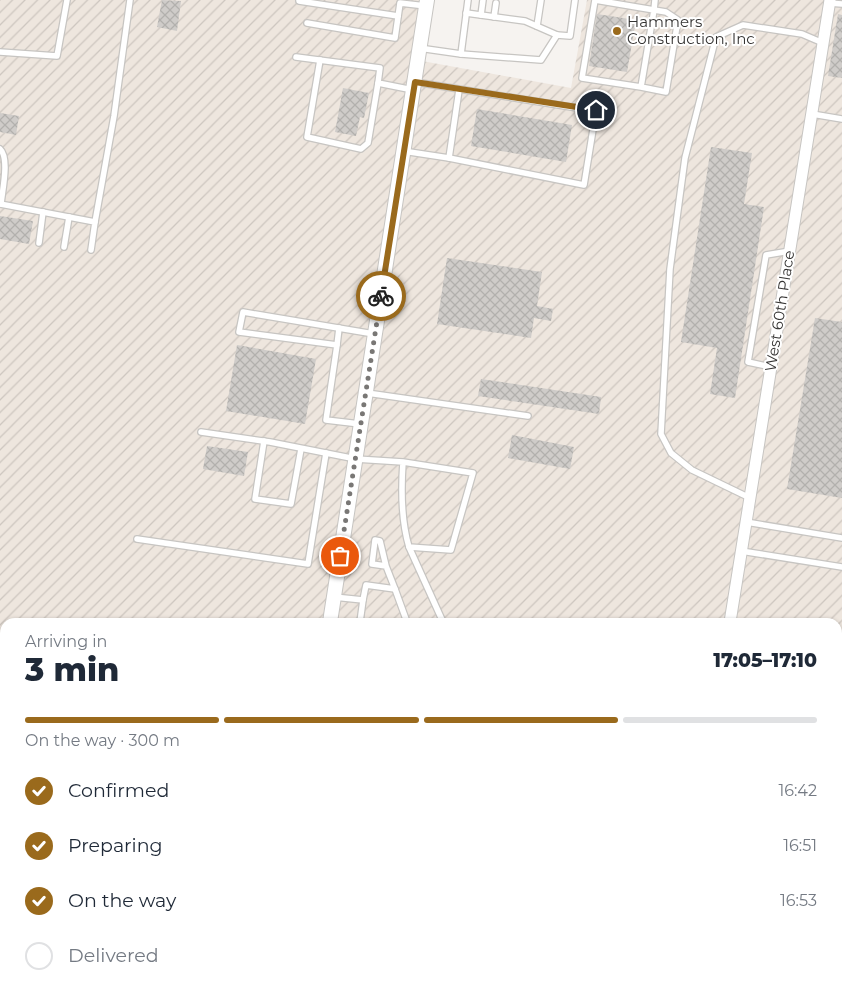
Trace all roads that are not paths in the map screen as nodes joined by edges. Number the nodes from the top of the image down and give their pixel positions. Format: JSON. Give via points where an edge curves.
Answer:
{"nodes":[{"id":1,"x":67,"y":0,"type":"edge"},
{"id":2,"x":130,"y":0,"type":"edge"},
{"id":3,"x":299,"y":0,"type":"edge"},
{"id":4,"x":468,"y":0,"type":"edge"},
{"id":5,"x":483,"y":0,"type":"edge"},
{"id":6,"x":541,"y":0,"type":"edge"},
{"id":7,"x":575,"y":0,"type":"edge"},
{"id":8,"x":655,"y":0,"type":"edge"},
{"id":9,"x":400,"y":1,"type":"edge"},
{"id":10,"x":830,"y":2,"type":"edge"},
{"id":11,"x":426,"y":3,"type":"edge"},
{"id":12,"x":496,"y":3,"type":"dead end"},
{"id":13,"x":842,"y":4,"type":"edge"},
{"id":14,"x":654,"y":10,"type":"junction"},
{"id":15,"x":466,"y":13,"type":"junction"},
{"id":16,"x":481,"y":15,"type":"junction"},
{"id":17,"x":398,"y":16,"type":"junction"},
{"id":18,"x":494,"y":17,"type":"junction"},
{"id":19,"x":307,"y":23,"type":"dead end"},
{"id":20,"x":537,"y":26,"type":"junction"},
{"id":21,"x":557,"y":35,"type":"junction"},
{"id":22,"x":823,"y":43,"type":"junction"},
{"id":23,"x":419,"y":48,"type":"junction"},
{"id":24,"x":0,"y":52,"type":"edge"},
{"id":25,"x":461,"y":54,"type":"junction"},
{"id":26,"x":296,"y":57,"type":"dead end"},
{"id":27,"x":320,"y":60,"type":"junction"},
{"id":28,"x":378,"y":84,"type":"junction"},
{"id":29,"x":414,"y":86,"type":"junction"},
{"id":30,"x":640,"y":87,"type":"junction"},
{"id":31,"x":459,"y":90,"type":"junction"},
{"id":32,"x":812,"y":114,"type":"junction"},
{"id":33,"x":842,"y":119,"type":"edge"},
{"id":34,"x":0,"y":149,"type":"edge"},
{"id":35,"x":403,"y":151,"type":"junction"},
{"id":36,"x":450,"y":158,"type":"junction"},
{"id":37,"x":0,"y":204,"type":"edge"},
{"id":38,"x":44,"y":212,"type":"junction"},
{"id":39,"x":69,"y":217,"type":"junction"},
{"id":40,"x":95,"y":222,"type":"junction"},
{"id":41,"x":39,"y":243,"type":"dead end"},
{"id":42,"x":64,"y":246,"type":"dead end"},
{"id":43,"x":90,"y":250,"type":"dead end"},
{"id":44,"x":790,"y":251,"type":"junction"},
{"id":45,"x":339,"y":328,"type":"junction"},
{"id":46,"x":376,"y":334,"type":"junction"},
{"id":47,"x":337,"y":345,"type":"junction"},
{"id":48,"x":771,"y":366,"type":"junction"},
{"id":49,"x":367,"y":393,"type":"junction"},
{"id":50,"x":528,"y":416,"type":"dead end"},
{"id":51,"x":362,"y":424,"type":"junction"},
{"id":52,"x":201,"y":432,"type":"dead end"},
{"id":53,"x":264,"y":441,"type":"junction"},
{"id":54,"x":301,"y":449,"type":"junction"},
{"id":55,"x":326,"y":453,"type":"junction"},
{"id":56,"x":356,"y":459,"type":"junction"},
{"id":57,"x":404,"y":462,"type":"junction"},
{"id":58,"x":750,"y":498,"type":"junction"},
{"id":59,"x":746,"y":522,"type":"junction"},
{"id":60,"x":842,"y":538,"type":"edge"},
{"id":61,"x":137,"y":539,"type":"dead end"},
{"id":62,"x":409,"y":547,"type":"junction"},
{"id":63,"x":741,"y":551,"type":"junction"},
{"id":64,"x":386,"y":566,"type":"dead end"},
{"id":65,"x":842,"y":567,"type":"edge"},
{"id":66,"x":396,"y":590,"type":"junction"},
{"id":67,"x":334,"y":597,"type":"junction"},
{"id":68,"x":363,"y":600,"type":"junction"},
{"id":69,"x":331,"y":618,"type":"edge"},
{"id":70,"x":361,"y":618,"type":"edge"},
{"id":71,"x":406,"y":618,"type":"edge"},
{"id":72,"x":441,"y":618,"type":"edge"},
{"id":73,"x":731,"y":618,"type":"edge"}],
"edges":[{"from":1,"to":24,"type":"lane","via":[[57,56]]},
{"from":2,"to":40,"type":"lane"},
{"from":3,"to":17,"type":"lane"},
{"from":4,"to":15,"type":"lane"},
{"from":5,"to":16,"type":"lane"},
{"from":6,"to":20,"type":"lane"},
{"from":7,"to":21,"type":"lane","via":[[570,36]]},
{"from":8,"to":14,"type":"lane"},
{"from":9,"to":11,"type":"lane"},
{"from":9,"to":17,"type":"lane"},
{"from":10,"to":13,"type":"lane"},
{"from":10,"to":22,"type":"street","name":"West 60th Place"},
{"from":11,"to":23,"type":"street"},
{"from":12,"to":18,"type":"lane"},
{"from":14,"to":30,"type":"lane"},
{"from":14,"to":30,"type":"lane","via":[[666,12],[678,20],[668,83],[666,92]]},
{"from":14,"to":30,"type":"lane","via":[[595,0],[593,10],[582,78]]},
{"from":15,"to":16,"type":"lane"},
{"from":15,"to":25,"type":"lane"},
{"from":16,"to":18,"type":"lane"},
{"from":17,"to":19,"type":"lane","via":[[395,38]]},
{"from":18,"to":20,"type":"lane"},
{"from":20,"to":21,"type":"lane"},
{"from":21,"to":25,"type":"lane","via":[[541,60]]},
{"from":22,"to":32,"type":"street","name":"West 60th Place"},
{"from":22,"to":58,"type":"lane","via":[[802,34],[743,24],[716,37],[685,158],[670,269],[661,434],[671,454],[692,470]]},
{"from":23,"to":25,"type":"lane"},
{"from":23,"to":29,"type":"street"},
{"from":26,"to":27,"type":"lane"},
{"from":27,"to":28,"type":"lane","via":[[380,68]]},
{"from":27,"to":28,"type":"lane","via":[[307,137],[361,149],[368,143]]},
{"from":28,"to":29,"type":"lane"},
{"from":29,"to":31,"type":"lane"},
{"from":29,"to":35,"type":"street"},
{"from":31,"to":36,"type":"lane"},
{"from":31,"to":36,"type":"lane","via":[[596,110],[584,185]]},
{"from":32,"to":33,"type":"lane"},
{"from":32,"to":44,"type":"street","name":"West 60th Place"},
{"from":34,"to":37,"type":"lane","via":[[5,167]]},
{"from":35,"to":36,"type":"lane"},
{"from":35,"to":46,"type":"street"},
{"from":37,"to":38,"type":"lane"},
{"from":38,"to":39,"type":"lane"},
{"from":38,"to":41,"type":"lane"},
{"from":39,"to":40,"type":"lane"},
{"from":39,"to":42,"type":"lane"},
{"from":40,"to":43,"type":"lane"},
{"from":44,"to":48,"type":"street","name":"West 60th Place"},
{"from":44,"to":48,"type":"lane","via":[[766,256],[748,362]]},
{"from":45,"to":46,"type":"lane"},
{"from":45,"to":47,"type":"lane"},
{"from":45,"to":47,"type":"lane","via":[[243,312],[239,332]]},
{"from":46,"to":49,"type":"street"},
{"from":47,"to":51,"type":"lane","via":[[326,420]]},
{"from":48,"to":58,"type":"street","name":"West 60th Place"},
{"from":49,"to":50,"type":"lane"},
{"from":49,"to":51,"type":"street"},
{"from":51,"to":56,"type":"street"},
{"from":52,"to":53,"type":"lane"},
{"from":53,"to":54,"type":"lane"},
{"from":53,"to":54,"type":"lane","via":[[256,499],[291,504]]},
{"from":54,"to":55,"type":"lane"},
{"from":55,"to":56,"type":"lane"},
{"from":55,"to":61,"type":"lane","via":[[308,564]]},
{"from":56,"to":57,"type":"lane"},
{"from":56,"to":67,"type":"street"},
{"from":57,"to":62,"type":"lane","via":[[402,499]]},
{"from":57,"to":62,"type":"lane","via":[[472,473],[451,550]]},
{"from":58,"to":59,"type":"street","name":"West 60th Place"},
{"from":59,"to":60,"type":"lane"},
{"from":59,"to":63,"type":"street","name":"West 60th Place"},
{"from":62,"to":72,"type":"lane"},
{"from":63,"to":65,"type":"lane"},
{"from":63,"to":73,"type":"street","name":"West 60th Place"},
{"from":64,"to":66,"type":"lane"},
{"from":66,"to":68,"type":"lane","via":[[366,585]]},
{"from":66,"to":71,"type":"lane"},
{"from":67,"to":68,"type":"lane"},
{"from":67,"to":69,"type":"street"},
{"from":68,"to":70,"type":"lane"}]}
